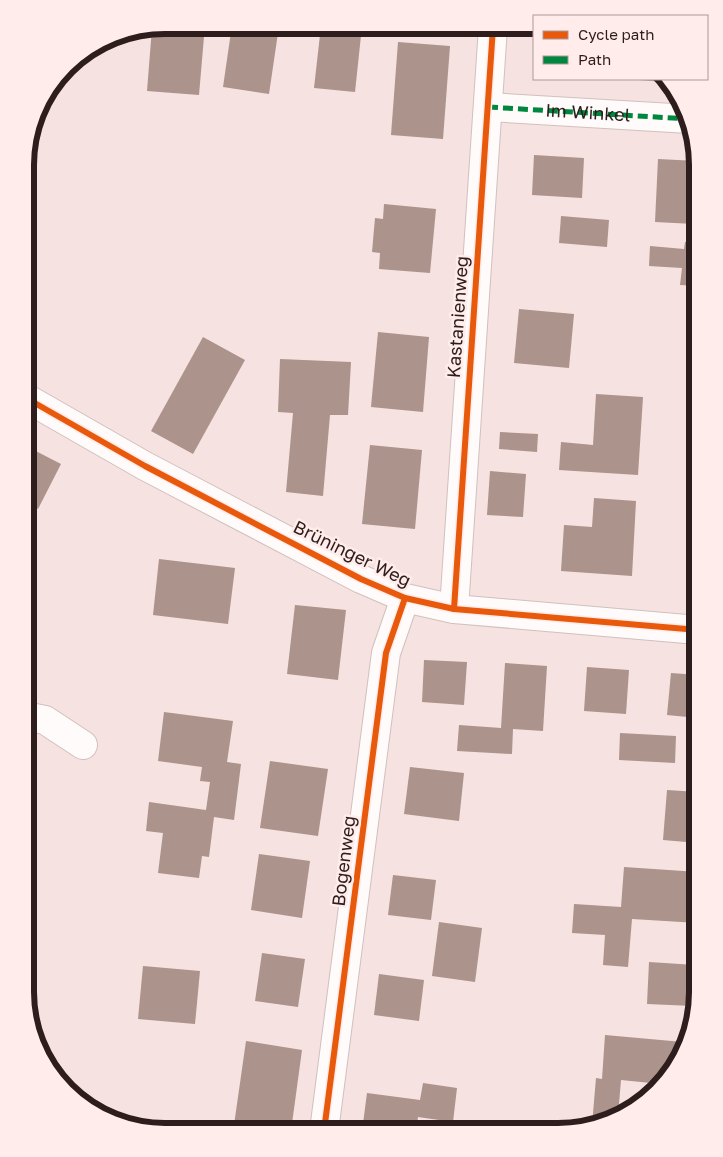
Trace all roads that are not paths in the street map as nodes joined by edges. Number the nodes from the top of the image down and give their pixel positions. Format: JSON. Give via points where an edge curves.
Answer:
{"nodes":[{"id":1,"x":493,"y":34,"type":"edge"},
{"id":2,"x":488,"y":107,"type":"junction"},
{"id":3,"x":680,"y":118,"type":"edge"},
{"id":4,"x":34,"y":403,"type":"edge"},
{"id":5,"x":405,"y":598,"type":"junction"},
{"id":6,"x":454,"y":609,"type":"junction"},
{"id":7,"x":689,"y":629,"type":"edge"},
{"id":8,"x":34,"y":718,"type":"edge"},
{"id":9,"x":83,"y":745,"type":"dead end"},
{"id":10,"x":325,"y":1123,"type":"edge"}],
"edges":[{"from":1,"to":2,"type":"street","name":"Kastanienweg"},
{"from":2,"to":3,"type":"street","name":"Im Winkel"},
{"from":2,"to":6,"type":"street","name":"Kastanienweg"},
{"from":4,"to":5,"type":"street","name":"Brüninger Weg","via":[[145,466],[361,579]]},
{"from":5,"to":6,"type":"street","name":"Brüninger Weg"},
{"from":5,"to":10,"type":"street","name":"Bogenweg","via":[[386,652]]},
{"from":6,"to":7,"type":"street","name":"Brüninger Weg"},
{"from":8,"to":9,"type":"street","via":[[45,720]]}]}
